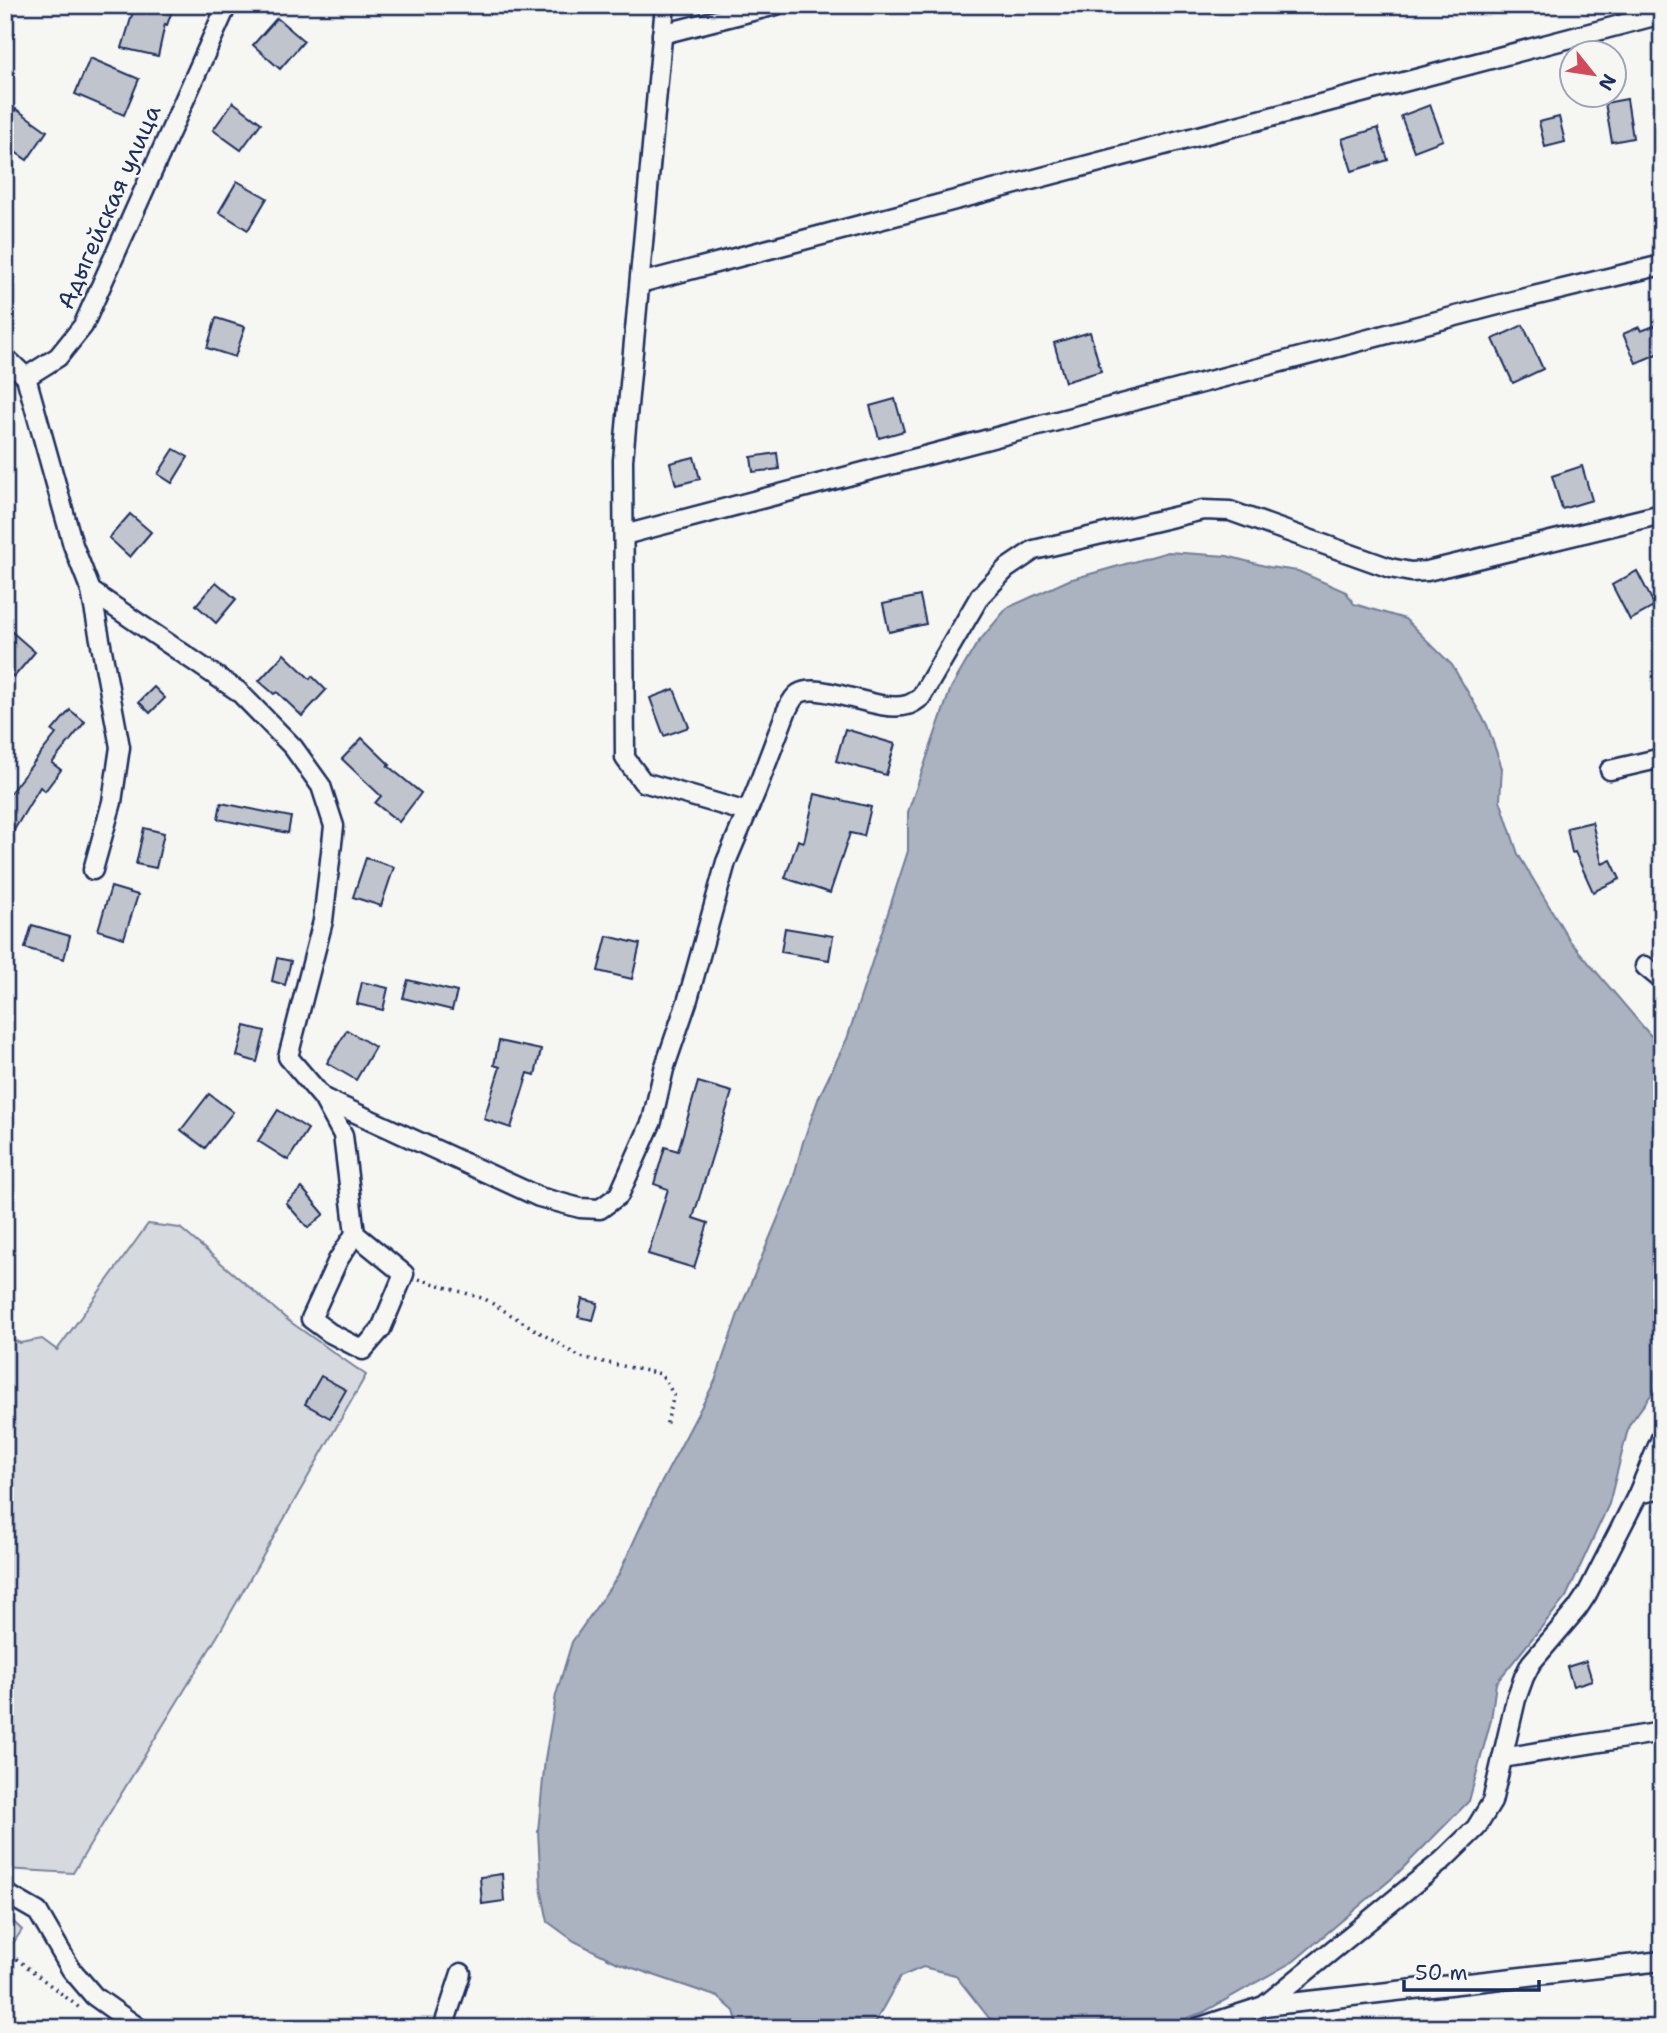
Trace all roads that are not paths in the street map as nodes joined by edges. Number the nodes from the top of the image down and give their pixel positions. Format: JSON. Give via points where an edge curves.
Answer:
{"nodes":[{"id":1,"x":227,"y":5,"type":"edge"},
{"id":2,"x":665,"y":5,"type":"edge"},
{"id":3,"x":776,"y":5,"type":"edge"},
{"id":4,"x":1662,"y":14,"type":"edge"},
{"id":5,"x":662,"y":34,"type":"junction"},
{"id":6,"x":1662,"y":265,"type":"edge"},
{"id":7,"x":640,"y":283,"type":"junction"},
{"id":8,"x":5,"y":356,"type":"edge"},
{"id":9,"x":26,"y":377,"type":"junction"},
{"id":10,"x":1662,"y":513,"type":"edge"},
{"id":11,"x":624,"y":535,"type":"junction"},
{"id":12,"x":91,"y":591,"type":"junction"},
{"id":13,"x":1662,"y":758,"type":"edge"},
{"id":14,"x":1610,"y":770,"type":"dead end"},
{"id":15,"x":747,"y":812,"type":"junction"},
{"id":16,"x":93,"y":870,"type":"dead end"},
{"id":17,"x":1645,"y":966,"type":"dead end"},
{"id":18,"x":1662,"y":980,"type":"edge"},
{"id":19,"x":323,"y":1098,"type":"junction"},
{"id":20,"x":355,"y":1234,"type":"junction"},
{"id":21,"x":1662,"y":1436,"type":"edge"},
{"id":22,"x":1662,"y":1489,"type":"edge"},
{"id":23,"x":1638,"y":1494,"type":"junction"},
{"id":24,"x":1662,"y":1732,"type":"edge"},
{"id":25,"x":1502,"y":1758,"type":"junction"},
{"id":26,"x":5,"y":1893,"type":"edge"},
{"id":27,"x":1662,"y":1961,"type":"edge"},
{"id":28,"x":461,"y":1973,"type":"dead end"},
{"id":29,"x":1264,"y":2006,"type":"junction"},
{"id":30,"x":139,"y":2028,"type":"edge"},
{"id":31,"x":443,"y":2028,"type":"edge"},
{"id":32,"x":1198,"y":2028,"type":"edge"}],
"edges":[{"from":1,"to":9,"type":"street","name":"Адыгейская улица","via":[[83,326],[58,357]]},
{"from":2,"to":5,"type":"street"},
{"from":3,"to":5,"type":"street"},
{"from":4,"to":7,"type":"street"},
{"from":5,"to":7,"type":"street"},
{"from":6,"to":11,"type":"street"},
{"from":7,"to":11,"type":"street","via":[[623,460]]},
{"from":8,"to":9,"type":"street"},
{"from":9,"to":12,"type":"street"},
{"from":10,"to":15,"type":"street","via":[[1411,572],[1230,511],[1203,510],[1034,551],[1006,569],[980,596],[921,696],[909,705],[894,707],[812,690],[798,694],[786,712]]},
{"from":11,"to":15,"type":"street","via":[[625,758],[643,782]]},
{"from":12,"to":16,"type":"street","via":[[120,747],[112,802]]},
{"from":12,"to":19,"type":"street","via":[[237,691],[293,747],[321,786],[334,826],[323,921],[288,1058]]},
{"from":13,"to":14,"type":"street"},
{"from":15,"to":19,"type":"street","via":[[726,862],[652,1121],[619,1195],[600,1209],[539,1197]]},
{"from":17,"to":18,"type":"street"},
{"from":19,"to":20,"type":"street","via":[[343,1135]]},
{"from":20,"to":20,"type":"street","via":[[404,1274],[381,1329],[363,1350],[311,1319],[338,1259]]},
{"from":21,"to":23,"type":"street"},
{"from":22,"to":23,"type":"street"},
{"from":23,"to":25,"type":"street","via":[[1587,1594],[1531,1663],[1516,1699]]},
{"from":24,"to":25,"type":"street"},
{"from":25,"to":29,"type":"street","via":[[1492,1802],[1476,1828]]},
{"from":26,"to":30,"type":"street","via":[[38,1912],[71,1969],[94,1996]]},
{"from":27,"to":29,"type":"street"},
{"from":28,"to":31,"type":"street"},
{"from":29,"to":32,"type":"street"}]}
